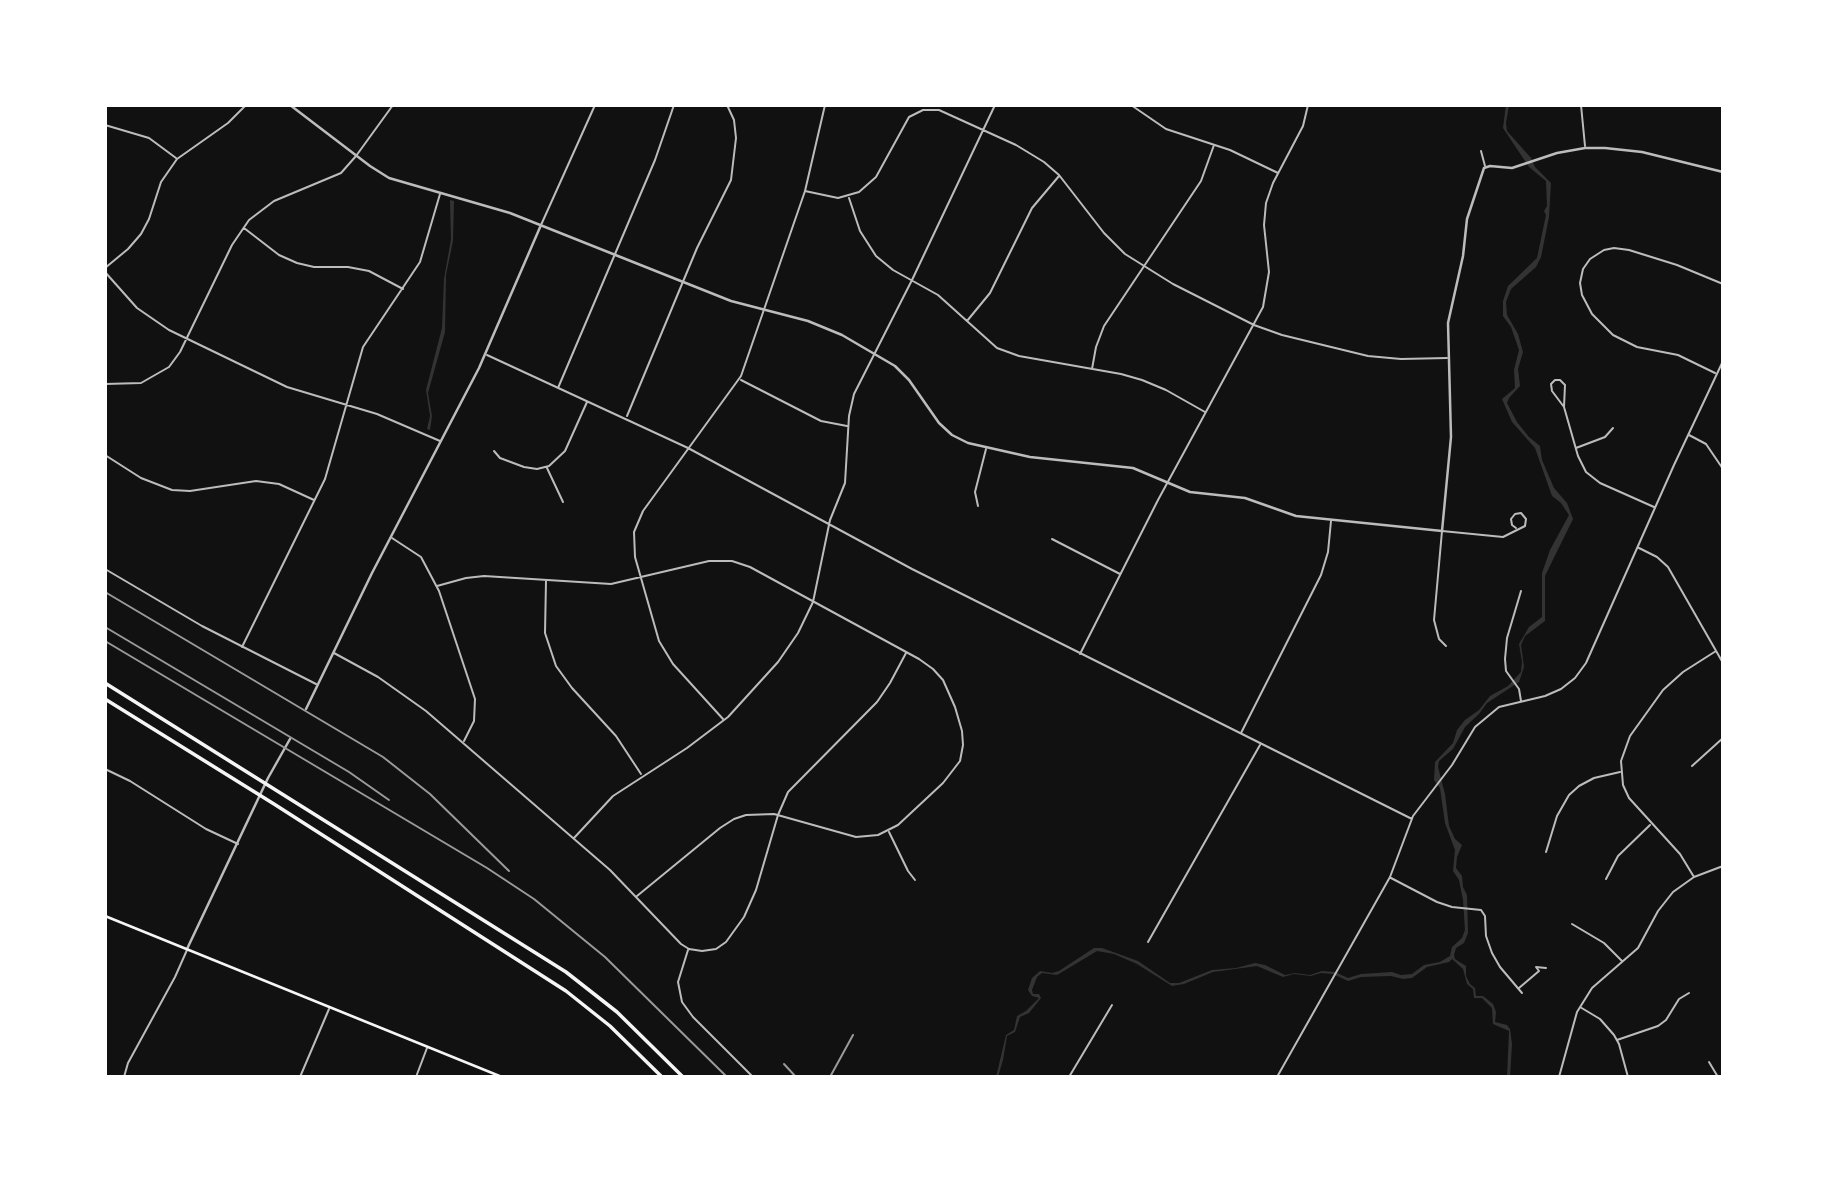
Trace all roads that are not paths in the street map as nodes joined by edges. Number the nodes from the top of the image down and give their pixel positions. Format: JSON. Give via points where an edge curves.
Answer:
{"nodes":[{"id":1,"x":246,"y":105,"type":"edge"},
{"id":2,"x":290,"y":105,"type":"edge"},
{"id":3,"x":393,"y":105,"type":"edge"},
{"id":4,"x":595,"y":105,"type":"edge"},
{"id":5,"x":674,"y":105,"type":"edge"},
{"id":6,"x":727,"y":105,"type":"edge"},
{"id":7,"x":825,"y":105,"type":"edge"},
{"id":8,"x":995,"y":105,"type":"edge"},
{"id":9,"x":1131,"y":105,"type":"edge"},
{"id":10,"x":1308,"y":105,"type":"edge"},
{"id":11,"x":1581,"y":105,"type":"edge"},
{"id":12,"x":105,"y":125,"type":"edge"},
{"id":13,"x":983,"y":130,"type":"junction"},
{"id":14,"x":1214,"y":145,"type":"junction"},
{"id":15,"x":1585,"y":148,"type":"junction"},
{"id":16,"x":1481,"y":151,"type":"dead end"},
{"id":17,"x":356,"y":156,"type":"junction"},
{"id":18,"x":177,"y":159,"type":"junction"},
{"id":19,"x":1485,"y":167,"type":"junction"},
{"id":20,"x":1723,"y":172,"type":"edge"},
{"id":21,"x":1278,"y":173,"type":"junction"},
{"id":22,"x":1059,"y":175,"type":"junction"},
{"id":23,"x":804,"y":191,"type":"junction"},
{"id":24,"x":440,"y":193,"type":"junction"},
{"id":25,"x":849,"y":197,"type":"junction"},
{"id":26,"x":541,"y":225,"type":"junction"},
{"id":27,"x":243,"y":228,"type":"junction"},
{"id":28,"x":614,"y":255,"type":"junction"},
{"id":29,"x":1144,"y":267,"type":"junction"},
{"id":30,"x":105,"y":268,"type":"edge"},
{"id":31,"x":105,"y":272,"type":"edge"},
{"id":32,"x":912,"y":280,"type":"junction"},
{"id":33,"x":683,"y":282,"type":"junction"},
{"id":34,"x":1723,"y":284,"type":"edge"},
{"id":35,"x":403,"y":289,"type":"junction"},
{"id":36,"x":765,"y":310,"type":"junction"},
{"id":37,"x":967,"y":321,"type":"junction"},
{"id":38,"x":1254,"y":325,"type":"junction"},
{"id":39,"x":187,"y":339,"type":"junction"},
{"id":40,"x":874,"y":352,"type":"junction"},
{"id":41,"x":486,"y":354,"type":"junction"},
{"id":42,"x":1448,"y":358,"type":"junction"},
{"id":43,"x":1723,"y":361,"type":"edge"},
{"id":44,"x":1091,"y":369,"type":"junction"},
{"id":45,"x":1717,"y":374,"type":"junction"},
{"id":46,"x":740,"y":379,"type":"junction"},
{"id":47,"x":105,"y":384,"type":"edge"},
{"id":48,"x":558,"y":388,"type":"junction"},
{"id":49,"x":587,"y":401,"type":"junction"},
{"id":50,"x":346,"y":405,"type":"junction"},
{"id":51,"x":1564,"y":407,"type":"junction"},
{"id":52,"x":1205,"y":412,"type":"junction"},
{"id":53,"x":626,"y":418,"type":"junction"},
{"id":54,"x":848,"y":426,"type":"junction"},
{"id":55,"x":1613,"y":428,"type":"dead end"},
{"id":56,"x":1688,"y":435,"type":"junction"},
{"id":57,"x":441,"y":441,"type":"junction"},
{"id":58,"x":688,"y":448,"type":"junction"},
{"id":59,"x":986,"y":448,"type":"junction"},
{"id":60,"x":1575,"y":448,"type":"junction"},
{"id":61,"x":494,"y":451,"type":"dead end"},
{"id":62,"x":105,"y":455,"type":"edge"},
{"id":63,"x":547,"y":467,"type":"junction"},
{"id":64,"x":1723,"y":468,"type":"edge"},
{"id":65,"x":1167,"y":482,"type":"junction"},
{"id":66,"x":315,"y":500,"type":"junction"},
{"id":67,"x":563,"y":502,"type":"dead end"},
{"id":68,"x":978,"y":506,"type":"dead end"},
{"id":69,"x":1655,"y":507,"type":"junction"},
{"id":70,"x":1331,"y":520,"type":"junction"},
{"id":71,"x":829,"y":525,"type":"junction"},
{"id":72,"x":1516,"y":528,"type":"junction"},
{"id":73,"x":1442,"y":531,"type":"junction"},
{"id":74,"x":391,"y":537,"type":"junction"},
{"id":75,"x":1052,"y":539,"type":"dead end"},
{"id":76,"x":1639,"y":548,"type":"junction"},
{"id":77,"x":105,"y":569,"type":"edge"},
{"id":78,"x":1121,"y":575,"type":"junction"},
{"id":79,"x":641,"y":579,"type":"junction"},
{"id":80,"x":546,"y":580,"type":"junction"},
{"id":81,"x":437,"y":586,"type":"junction"},
{"id":82,"x":1521,"y":590,"type":"dead end"},
{"id":83,"x":813,"y":602,"type":"junction"},
{"id":84,"x":1446,"y":646,"type":"dead end"},
{"id":85,"x":242,"y":647,"type":"junction"},
{"id":86,"x":906,"y":652,"type":"junction"},
{"id":87,"x":1716,"y":652,"type":"junction"},
{"id":88,"x":333,"y":653,"type":"junction"},
{"id":89,"x":1080,"y":654,"type":"junction"},
{"id":90,"x":1723,"y":663,"type":"edge"},
{"id":91,"x":105,"y":683,"type":"edge"},
{"id":92,"x":318,"y":685,"type":"junction"},
{"id":93,"x":105,"y":699,"type":"edge"},
{"id":94,"x":1521,"y":701,"type":"junction"},
{"id":95,"x":306,"y":709,"type":"dead end"},
{"id":96,"x":724,"y":721,"type":"junction"},
{"id":97,"x":1241,"y":734,"type":"junction"},
{"id":98,"x":1723,"y":738,"type":"edge"},
{"id":99,"x":290,"y":739,"type":"dead end"},
{"id":100,"x":463,"y":742,"type":"junction"},
{"id":101,"x":1260,"y":744,"type":"junction"},
{"id":102,"x":1692,"y":766,"type":"dead end"},
{"id":103,"x":105,"y":769,"type":"edge"},
{"id":104,"x":1621,"y":772,"type":"junction"},
{"id":105,"x":642,"y":776,"type":"junction"},
{"id":106,"x":778,"y":815,"type":"junction"},
{"id":107,"x":1412,"y":819,"type":"junction"},
{"id":108,"x":1651,"y":824,"type":"junction"},
{"id":109,"x":889,"y":831,"type":"junction"},
{"id":110,"x":574,"y":838,"type":"junction"},
{"id":111,"x":238,"y":844,"type":"junction"},
{"id":112,"x":1546,"y":852,"type":"dead end"},
{"id":113,"x":1723,"y":866,"type":"edge"},
{"id":114,"x":1390,"y":877,"type":"junction"},
{"id":115,"x":1694,"y":877,"type":"junction"},
{"id":116,"x":1606,"y":879,"type":"dead end"},
{"id":117,"x":915,"y":880,"type":"dead end"},
{"id":118,"x":637,"y":895,"type":"junction"},
{"id":119,"x":105,"y":916,"type":"edge"},
{"id":120,"x":1572,"y":924,"type":"dead end"},
{"id":121,"x":1148,"y":942,"type":"dead end"},
{"id":122,"x":187,"y":949,"type":"junction"},
{"id":123,"x":689,"y":949,"type":"junction"},
{"id":124,"x":1623,"y":961,"type":"junction"},
{"id":125,"x":1546,"y":968,"type":"dead end"},
{"id":126,"x":1518,"y":988,"type":"junction"},
{"id":127,"x":1522,"y":993,"type":"dead end"},
{"id":128,"x":1689,"y":993,"type":"dead end"},
{"id":129,"x":1112,"y":1005,"type":"dead end"},
{"id":130,"x":1580,"y":1007,"type":"junction"},
{"id":131,"x":330,"y":1008,"type":"junction"},
{"id":132,"x":1617,"y":1040,"type":"junction"},
{"id":133,"x":428,"y":1047,"type":"junction"},
{"id":134,"x":1709,"y":1062,"type":"dead end"},
{"id":135,"x":124,"y":1077,"type":"edge"},
{"id":136,"x":300,"y":1077,"type":"edge"},
{"id":137,"x":416,"y":1077,"type":"edge"},
{"id":138,"x":502,"y":1077,"type":"edge"},
{"id":139,"x":662,"y":1077,"type":"edge"},
{"id":140,"x":683,"y":1077,"type":"edge"},
{"id":141,"x":752,"y":1077,"type":"edge"},
{"id":142,"x":1069,"y":1077,"type":"edge"},
{"id":143,"x":1277,"y":1077,"type":"edge"},
{"id":144,"x":1559,"y":1077,"type":"edge"},
{"id":145,"x":1628,"y":1077,"type":"edge"},
{"id":146,"x":1718,"y":1077,"type":"edge"}],
"edges":[{"from":1,"to":18,"type":"street"},
{"from":2,"to":17,"type":"street"},
{"from":3,"to":17,"type":"street"},
{"from":4,"to":26,"type":"street"},
{"from":5,"to":28,"type":"street"},
{"from":6,"to":33,"type":"street","via":[[736,133],[733,173]]},
{"from":7,"to":23,"type":"street"},
{"from":8,"to":13,"type":"street"},
{"from":9,"to":14,"type":"street","via":[[1166,129]]},
{"from":10,"to":21,"type":"street","via":[[1303,126]]},
{"from":11,"to":15,"type":"street"},
{"from":12,"to":18,"type":"street","via":[[149,138]]},
{"from":13,"to":22,"type":"street","via":[[1034,155]]},
{"from":13,"to":25,"type":"street","via":[[939,110],[917,112],[904,124],[873,181]]},
{"from":13,"to":32,"type":"street"},
{"from":14,"to":21,"type":"street"},
{"from":14,"to":29,"type":"street","via":[[1201,181]]},
{"from":15,"to":19,"type":"street","via":[[1508,169]]},
{"from":15,"to":20,"type":"street","via":[[1630,149]]},
{"from":16,"to":19,"type":"street"},
{"from":17,"to":24,"type":"street","via":[[389,178]]},
{"from":17,"to":27,"type":"street","via":[[339,174],[265,207]]},
{"from":18,"to":30,"type":"street","via":[[161,182],[144,231]]},
{"from":19,"to":42,"type":"street","via":[[1466,219],[1448,323]]},
{"from":21,"to":38,"type":"street","via":[[1265,214],[1268,287]]},
{"from":22,"to":29,"type":"street","via":[[1104,233]]},
{"from":22,"to":37,"type":"street","via":[[1032,208],[990,293]]},
{"from":23,"to":25,"type":"street"},
{"from":23,"to":36,"type":"street"},
{"from":24,"to":26,"type":"street"},
{"from":24,"to":35,"type":"street","via":[[425,251]]},
{"from":25,"to":32,"type":"street","via":[[870,250]]},
{"from":26,"to":28,"type":"street"},
{"from":26,"to":41,"type":"street"},
{"from":27,"to":35,"type":"street","via":[[293,262],[369,271]]},
{"from":27,"to":39,"type":"street"},
{"from":28,"to":33,"type":"street"},
{"from":28,"to":48,"type":"street"},
{"from":29,"to":38,"type":"street"},
{"from":29,"to":44,"type":"street","via":[[1103,328]]},
{"from":31,"to":39,"type":"street","via":[[143,312]]},
{"from":32,"to":37,"type":"street","via":[[933,290]]},
{"from":32,"to":40,"type":"street"},
{"from":33,"to":36,"type":"street"},
{"from":33,"to":53,"type":"street"},
{"from":34,"to":45,"type":"street","via":[[1682,266],[1618,248],[1590,259],[1580,283],[1588,309],[1613,335],[1637,347],[1683,357]]},
{"from":35,"to":50,"type":"street","via":[[365,344]]},
{"from":36,"to":40,"type":"street","via":[[813,323]]},
{"from":36,"to":46,"type":"street"},
{"from":37,"to":44,"type":"street","via":[[1004,352]]},
{"from":38,"to":42,"type":"street","via":[[1368,356]]},
{"from":38,"to":52,"type":"street"},
{"from":39,"to":47,"type":"street","via":[[174,361],[153,378],[134,384]]},
{"from":39,"to":50,"type":"street","via":[[287,387]]},
{"from":40,"to":54,"type":"street","via":[[852,398]]},
{"from":40,"to":59,"type":"street","via":[[902,372],[945,429]]},
{"from":41,"to":48,"type":"street"},
{"from":41,"to":57,"type":"street"},
{"from":42,"to":73,"type":"street","via":[[1451,437]]},
{"from":43,"to":45,"type":"street"},
{"from":44,"to":52,"type":"street","via":[[1154,384]]},
{"from":45,"to":56,"type":"street"},
{"from":46,"to":54,"type":"street","via":[[824,422]]},
{"from":46,"to":58,"type":"street"},
{"from":48,"to":49,"type":"street"},
{"from":49,"to":53,"type":"street"},
{"from":49,"to":63,"type":"street","via":[[565,451]]},
{"from":50,"to":57,"type":"street"},
{"from":50,"to":66,"type":"street"},
{"from":51,"to":51,"type":"street","via":[[1565,385],[1555,380],[1552,391]]},
{"from":51,"to":60,"type":"street"},
{"from":52,"to":65,"type":"street"},
{"from":53,"to":58,"type":"street"},
{"from":54,"to":71,"type":"street","via":[[846,478]]},
{"from":55,"to":60,"type":"street","via":[[1606,436]]},
{"from":56,"to":64,"type":"street","via":[[1706,444]]},
{"from":56,"to":69,"type":"street"},
{"from":57,"to":74,"type":"street"},
{"from":58,"to":71,"type":"street"},
{"from":58,"to":79,"type":"street","via":[[636,524],[633,545]]},
{"from":59,"to":65,"type":"street","via":[[1046,460],[1128,467]]},
{"from":59,"to":68,"type":"street","via":[[975,492]]},
{"from":60,"to":69,"type":"street","via":[[1592,479]]},
{"from":61,"to":63,"type":"street","via":[[524,467]]},
{"from":62,"to":66,"type":"street","via":[[141,478],[172,490],[256,481],[285,486]]},
{"from":63,"to":67,"type":"street"},
{"from":65,"to":70,"type":"street","via":[[1193,493],[1242,497],[1284,513]]},
{"from":65,"to":78,"type":"street"},
{"from":66,"to":85,"type":"street"},
{"from":69,"to":76,"type":"street"},
{"from":70,"to":73,"type":"street"},
{"from":70,"to":97,"type":"street","via":[[1321,575]]},
{"from":71,"to":83,"type":"street"},
{"from":71,"to":89,"type":"street"},
{"from":72,"to":72,"type":"street","via":[[1526,524],[1521,513],[1511,519]]},
{"from":72,"to":73,"type":"street","via":[[1500,537]]},
{"from":73,"to":84,"type":"street","via":[[1434,620]]},
{"from":74,"to":81,"type":"street","via":[[421,557]]},
{"from":74,"to":88,"type":"street"},
{"from":75,"to":78,"type":"street"},
{"from":76,"to":87,"type":"street","via":[[1668,567]]},
{"from":76,"to":94,"type":"street","via":[[1580,672],[1556,692]]},
{"from":77,"to":85,"type":"street"},
{"from":78,"to":89,"type":"street"},
{"from":79,"to":80,"type":"street","via":[[604,584]]},
{"from":79,"to":83,"type":"street","via":[[728,560]]},
{"from":79,"to":96,"type":"street","via":[[664,652]]},
{"from":80,"to":81,"type":"street","via":[[480,576]]},
{"from":80,"to":105,"type":"street","via":[[545,633],[556,666],[616,736]]},
{"from":81,"to":100,"type":"street","via":[[475,701],[474,724]]},
{"from":82,"to":94,"type":"street","via":[[1505,651],[1506,669]]},
{"from":83,"to":86,"type":"street"},
{"from":83,"to":96,"type":"street","via":[[787,650]]},
{"from":85,"to":92,"type":"street"},
{"from":86,"to":106,"type":"street","via":[[879,699],[793,785]]},
{"from":86,"to":109,"type":"street","via":[[943,680],[955,707],[963,745],[947,780]]},
{"from":87,"to":90,"type":"street"},
{"from":87,"to":104,"type":"street","via":[[1683,672],[1654,700],[1625,747]]},
{"from":88,"to":92,"type":"street"},
{"from":88,"to":100,"type":"street","via":[[387,682]]},
{"from":89,"to":97,"type":"street"},
{"from":91,"to":140,"type":"highway","via":[[578,980]]},
{"from":92,"to":95,"type":"street"},
{"from":93,"to":139,"type":"highway","via":[[566,991]]},
{"from":94,"to":107,"type":"street","via":[[1484,718]]},
{"from":96,"to":105,"type":"street"},
{"from":97,"to":101,"type":"street"},
{"from":98,"to":102,"type":"street"},
{"from":99,"to":111,"type":"street"},
{"from":100,"to":110,"type":"street"},
{"from":101,"to":107,"type":"street"},
{"from":101,"to":121,"type":"street"},
{"from":103,"to":111,"type":"street"},
{"from":104,"to":108,"type":"street","via":[[1626,793]]},
{"from":104,"to":112,"type":"street","via":[[1594,778],[1569,795],[1558,811]]},
{"from":105,"to":110,"type":"street","via":[[603,805]]},
{"from":106,"to":109,"type":"street","via":[[856,837]]},
{"from":106,"to":118,"type":"street","via":[[755,813],[734,819]]},
{"from":106,"to":123,"type":"street","via":[[754,896],[737,930],[717,948]]},
{"from":107,"to":114,"type":"street"},
{"from":108,"to":115,"type":"street","via":[[1680,854]]},
{"from":108,"to":116,"type":"street","via":[[1620,853]]},
{"from":109,"to":117,"type":"street"},
{"from":110,"to":118,"type":"street"},
{"from":111,"to":122,"type":"street"},
{"from":113,"to":115,"type":"street"},
{"from":114,"to":126,"type":"street","via":[[1437,902],[1480,909],[1492,953]]},
{"from":114,"to":143,"type":"street"},
{"from":115,"to":124,"type":"street","via":[[1667,898],[1640,946]]},
{"from":118,"to":123,"type":"street"},
{"from":119,"to":122,"type":"main road"},
{"from":120,"to":124,"type":"street"},
{"from":122,"to":131,"type":"main road"},
{"from":122,"to":135,"type":"street"},
{"from":123,"to":141,"type":"street","via":[[678,982],[682,1002]]},
{"from":124,"to":130,"type":"street","via":[[1594,986]]},
{"from":125,"to":126,"type":"street","via":[[1536,967],[1539,971]]},
{"from":126,"to":127,"type":"street"},
{"from":128,"to":132,"type":"street","via":[[1657,1027]]},
{"from":129,"to":142,"type":"street"},
{"from":130,"to":132,"type":"street","via":[[1604,1023]]},
{"from":130,"to":144,"type":"street"},
{"from":131,"to":133,"type":"main road"},
{"from":131,"to":136,"type":"street"},
{"from":132,"to":145,"type":"street"},
{"from":133,"to":137,"type":"street"},
{"from":133,"to":138,"type":"main road"},
{"from":134,"to":146,"type":"street"}]}
